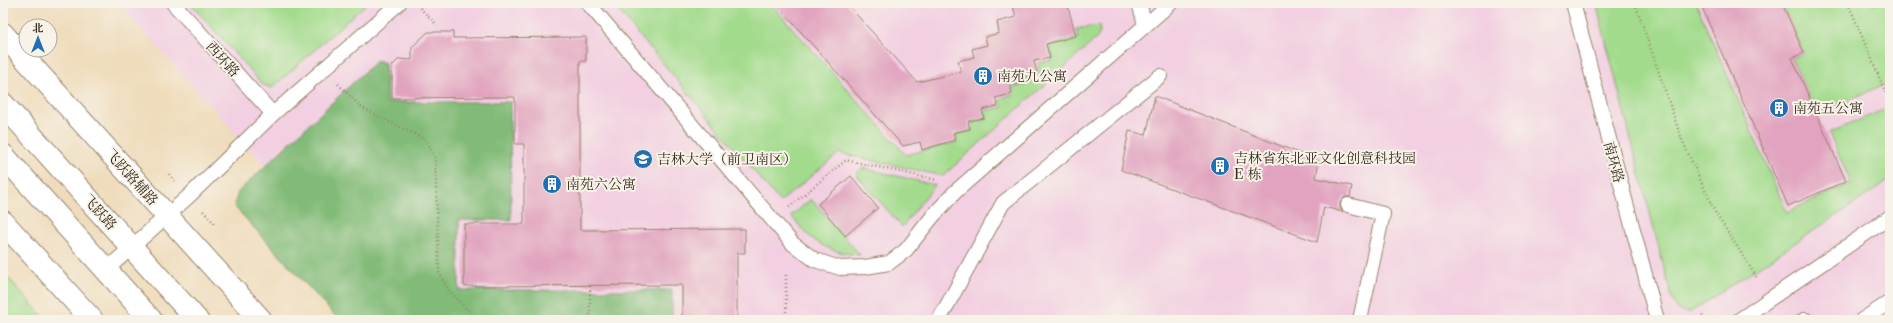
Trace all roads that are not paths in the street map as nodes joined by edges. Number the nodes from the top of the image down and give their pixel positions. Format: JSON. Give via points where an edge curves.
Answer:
{"nodes":[{"id":1,"x":173,"y":3,"type":"edge"},
{"id":2,"x":399,"y":3,"type":"edge"},
{"id":3,"x":588,"y":3,"type":"edge"},
{"id":4,"x":1140,"y":3,"type":"edge"},
{"id":5,"x":1171,"y":3,"type":"edge"},
{"id":6,"x":1573,"y":3,"type":"edge"},
{"id":7,"x":1146,"y":25,"type":"junction"},
{"id":8,"x":3,"y":34,"type":"edge"},
{"id":9,"x":1160,"y":76,"type":"dead end"},
{"id":10,"x":3,"y":104,"type":"edge"},
{"id":11,"x":273,"y":114,"type":"junction"},
{"id":12,"x":3,"y":155,"type":"edge"},
{"id":13,"x":1348,"y":205,"type":"dead end"},
{"id":14,"x":167,"y":216,"type":"junction"},
{"id":15,"x":1890,"y":218,"type":"edge"},
{"id":16,"x":3,"y":222,"type":"edge"},
{"id":17,"x":132,"y":247,"type":"junction"},
{"id":18,"x":106,"y":270,"type":"junction"},
{"id":19,"x":1890,"y":302,"type":"edge"},
{"id":20,"x":92,"y":320,"type":"edge"},
{"id":21,"x":151,"y":320,"type":"edge"},
{"id":22,"x":197,"y":320,"type":"edge"},
{"id":23,"x":260,"y":320,"type":"edge"},
{"id":24,"x":939,"y":320,"type":"edge"},
{"id":25,"x":1360,"y":320,"type":"edge"},
{"id":26,"x":1658,"y":320,"type":"edge"},
{"id":27,"x":1739,"y":320,"type":"edge"},
{"id":28,"x":1862,"y":320,"type":"edge"}],
"edges":[{"from":1,"to":11,"type":"lane","name":"西环路"},
{"from":2,"to":11,"type":"lane"},
{"from":3,"to":7,"type":"lane","via":[[792,244],[815,260],[840,268],[889,263],[906,250],[955,192]]},
{"from":4,"to":7,"type":"lane"},
{"from":5,"to":7,"type":"lane"},
{"from":6,"to":26,"type":"lane","name":"南环路"},
{"from":8,"to":14,"type":"street","name":"飞跃路辅路"},
{"from":9,"to":24,"type":"lane","via":[[1003,203]]},
{"from":10,"to":17,"type":"street","name":"飞跃路"},
{"from":11,"to":14,"type":"lane"},
{"from":12,"to":18,"type":"street"},
{"from":13,"to":25,"type":"lane","via":[[1383,214],[1383,239]]},
{"from":14,"to":17,"type":"lane"},
{"from":14,"to":23,"type":"street","name":"飞跃路辅路"},
{"from":15,"to":27,"type":"lane"},
{"from":16,"to":20,"type":"street"},
{"from":17,"to":18,"type":"lane"},
{"from":17,"to":22,"type":"street","name":"飞跃路"},
{"from":18,"to":21,"type":"street"},
{"from":19,"to":28,"type":"lane"}]}
